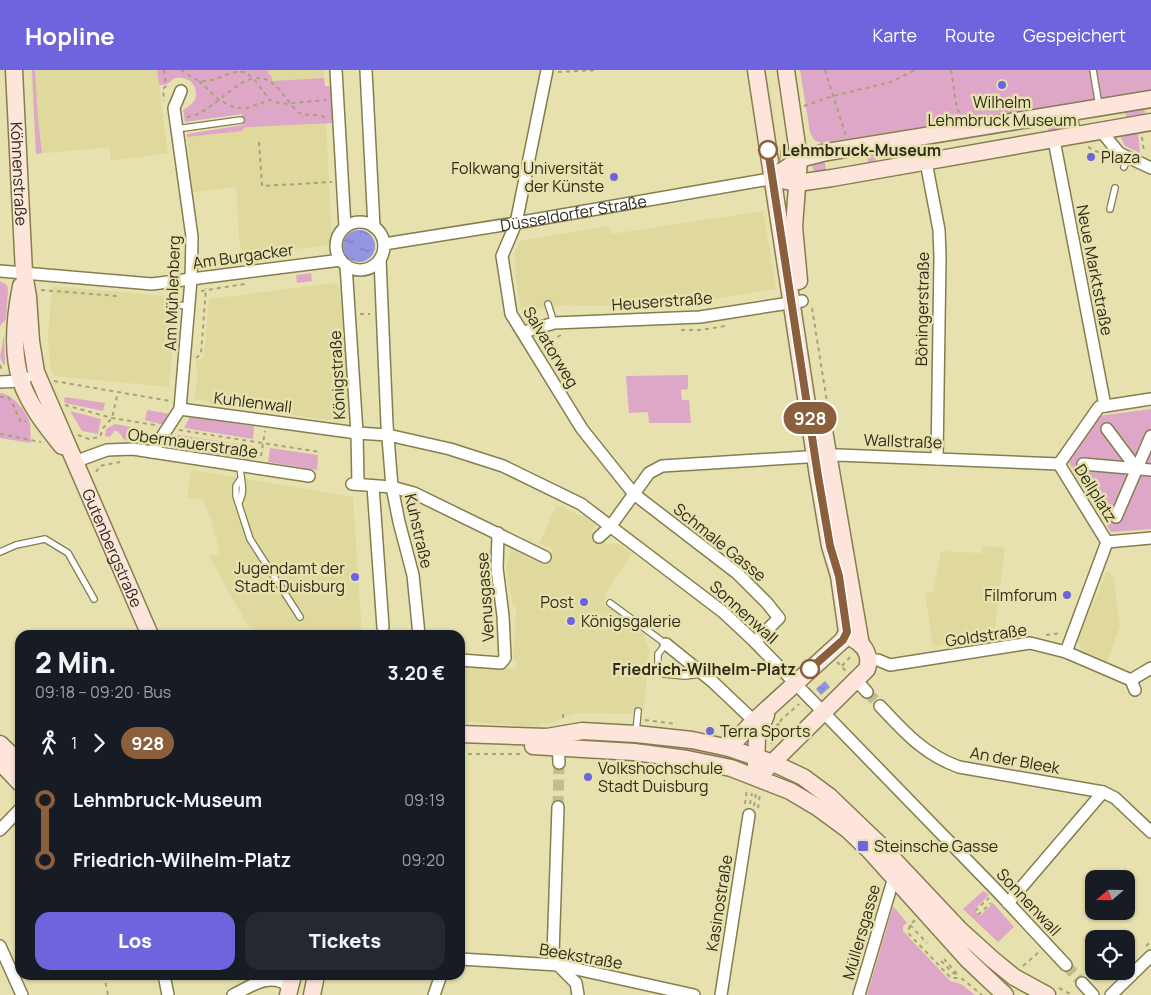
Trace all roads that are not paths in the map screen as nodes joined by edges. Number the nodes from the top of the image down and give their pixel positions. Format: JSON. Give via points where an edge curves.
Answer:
{"nodes":[{"id":1,"x":336,"y":70,"type":"edge"},
{"id":2,"x":366,"y":70,"type":"edge"},
{"id":3,"x":756,"y":70,"type":"edge"},
{"id":4,"x":786,"y":70,"type":"edge"},
{"id":5,"x":1093,"y":70,"type":"edge"},
{"id":6,"x":549,"y":71,"type":"edge"},
{"id":7,"x":14,"y":72,"type":"edge"},
{"id":8,"x":181,"y":92,"type":"dead end"},
{"id":9,"x":1151,"y":99,"type":"edge"},
{"id":10,"x":1100,"y":108,"type":"junction"},
{"id":11,"x":1074,"y":112,"type":"junction"},
{"id":12,"x":241,"y":120,"type":"dead end"},
{"id":13,"x":1146,"y":125,"type":"edge"},
{"id":14,"x":176,"y":129,"type":"junction"},
{"id":15,"x":1101,"y":131,"type":"junction"},
{"id":16,"x":1078,"y":135,"type":"junction"},
{"id":17,"x":1054,"y":140,"type":"junction"},
{"id":18,"x":799,"y":159,"type":"junction"},
{"id":19,"x":926,"y":162,"type":"junction"},
{"id":20,"x":1147,"y":166,"type":"edge"},
{"id":21,"x":768,"y":179,"type":"junction"},
{"id":22,"x":797,"y":183,"type":"junction"},
{"id":23,"x":1115,"y":188,"type":"dead end"},
{"id":24,"x":1110,"y":209,"type":"dead end"},
{"id":25,"x":516,"y":223,"type":"junction"},
{"id":26,"x":345,"y":227,"type":"junction"},
{"id":27,"x":374,"y":227,"type":"junction"},
{"id":28,"x":384,"y":244,"type":"junction"},
{"id":29,"x":380,"y":259,"type":"junction"},
{"id":30,"x":344,"y":262,"type":"junction"},
{"id":31,"x":0,"y":271,"type":"edge"},
{"id":32,"x":24,"y":273,"type":"junction"},
{"id":33,"x":191,"y":280,"type":"junction"},
{"id":34,"x":797,"y":302,"type":"junction"},
{"id":35,"x":548,"y":304,"type":"dead end"},
{"id":36,"x":176,"y":305,"type":"dead end"},
{"id":37,"x":190,"y":306,"type":"junction"},
{"id":38,"x":554,"y":323,"type":"junction"},
{"id":39,"x":529,"y":330,"type":"junction"},
{"id":40,"x":36,"y":372,"type":"junction"},
{"id":41,"x":21,"y":380,"type":"junction"},
{"id":42,"x":0,"y":382,"type":"edge"},
{"id":43,"x":1151,"y":399,"type":"edge"},
{"id":44,"x":1102,"y":406,"type":"junction"},
{"id":45,"x":180,"y":409,"type":"junction"},
{"id":46,"x":1107,"y":429,"type":"dead end"},
{"id":47,"x":357,"y":433,"type":"junction"},
{"id":48,"x":372,"y":434,"type":"joint"},
{"id":49,"x":388,"y":435,"type":"junction"},
{"id":50,"x":1151,"y":436,"type":"edge"},
{"id":51,"x":152,"y":452,"type":"junction"},
{"id":52,"x":822,"y":456,"type":"junction"},
{"id":53,"x":936,"y":459,"type":"junction"},
{"id":54,"x":74,"y":462,"type":"junction"},
{"id":55,"x":1059,"y":464,"type":"junction"},
{"id":56,"x":1083,"y":464,"type":"dead end"},
{"id":57,"x":240,"y":466,"type":"junction"},
{"id":58,"x":1137,"y":469,"type":"junction"},
{"id":59,"x":1151,"y":470,"type":"edge"},
{"id":60,"x":309,"y":476,"type":"dead end"},
{"id":61,"x":373,"y":486,"type":"junction"},
{"id":62,"x":392,"y":487,"type":"junction"},
{"id":63,"x":634,"y":494,"type":"junction"},
{"id":64,"x":1116,"y":517,"type":"dead end"},
{"id":65,"x":610,"y":527,"type":"junction"},
{"id":66,"x":498,"y":533,"type":"junction"},
{"id":67,"x":599,"y":538,"type":"dead end"},
{"id":68,"x":1151,"y":538,"type":"edge"},
{"id":69,"x":1107,"y":542,"type":"junction"},
{"id":70,"x":0,"y":552,"type":"edge"},
{"id":71,"x":545,"y":557,"type":"dead end"},
{"id":72,"x":94,"y":599,"type":"dead end"},
{"id":73,"x":610,"y":603,"type":"dead end"},
{"id":74,"x":300,"y":617,"type":"dead end"},
{"id":75,"x":383,"y":627,"type":"dead end"},
{"id":76,"x":148,"y":630,"type":"edge"},
{"id":77,"x":418,"y":630,"type":"edge"},
{"id":78,"x":845,"y":636,"type":"junction"},
{"id":79,"x":755,"y":642,"type":"junction"},
{"id":80,"x":666,"y":644,"type":"junction"},
{"id":81,"x":861,"y":645,"type":"junction"},
{"id":82,"x":1066,"y":652,"type":"junction"},
{"id":83,"x":465,"y":660,"type":"edge"},
{"id":84,"x":870,"y":660,"type":"junction"},
{"id":85,"x":1151,"y":668,"type":"edge"},
{"id":86,"x":702,"y":674,"type":"junction"},
{"id":87,"x":852,"y":677,"type":"junction"},
{"id":88,"x":796,"y":683,"type":"junction"},
{"id":89,"x":867,"y":692,"type":"tunnel mouth"},
{"id":90,"x":880,"y":706,"type":"tunnel mouth"},
{"id":91,"x":638,"y":711,"type":"dead end"},
{"id":92,"x":823,"y":712,"type":"junction"},
{"id":93,"x":766,"y":721,"type":"junction"},
{"id":94,"x":465,"y":734,"type":"edge"},
{"id":95,"x":636,"y":734,"type":"junction"},
{"id":96,"x":0,"y":744,"type":"edge"},
{"id":97,"x":465,"y":744,"type":"edge"},
{"id":98,"x":559,"y":748,"type":"junction"},
{"id":99,"x":729,"y":748,"type":"junction"},
{"id":100,"x":634,"y":752,"type":"junction"},
{"id":101,"x":756,"y":757,"type":"junction"},
{"id":102,"x":15,"y":758,"type":"edge"},
{"id":103,"x":0,"y":762,"type":"edge"},
{"id":104,"x":773,"y":763,"type":"junction"},
{"id":105,"x":756,"y":776,"type":"junction"},
{"id":106,"x":15,"y":778,"type":"edge"},
{"id":107,"x":1103,"y":792,"type":"junction"},
{"id":108,"x":558,"y":806,"type":"tunnel mouth"},
{"id":109,"x":751,"y":811,"type":"road end"},
{"id":110,"x":15,"y":814,"type":"edge"},
{"id":111,"x":0,"y":830,"type":"edge"},
{"id":112,"x":1151,"y":832,"type":"edge"},
{"id":113,"x":894,"y":878,"type":"junction"},
{"id":114,"x":1008,"y":903,"type":"junction"},
{"id":115,"x":0,"y":946,"type":"edge"},
{"id":116,"x":1151,"y":956,"type":"edge"},
{"id":117,"x":465,"y":959,"type":"edge"},
{"id":118,"x":558,"y":965,"type":"junction"},
{"id":119,"x":1066,"y":965,"type":"tunnel mouth"},
{"id":120,"x":15,"y":979,"type":"edge"},
{"id":121,"x":15,"y":980,"type":"edge"},
{"id":122,"x":165,"y":980,"type":"edge"},
{"id":123,"x":263,"y":980,"type":"edge"},
{"id":124,"x":280,"y":980,"type":"edge"},
{"id":125,"x":315,"y":980,"type":"edge"},
{"id":126,"x":439,"y":980,"type":"edge"},
{"id":127,"x":1082,"y":983,"type":"tunnel mouth"},
{"id":128,"x":291,"y":988,"type":"edge"},
{"id":129,"x":1114,"y":993,"type":"edge"},
{"id":130,"x":22,"y":995,"type":"edge"},
{"id":131,"x":168,"y":995,"type":"edge"},
{"id":132,"x":232,"y":995,"type":"edge"},
{"id":133,"x":312,"y":995,"type":"edge"},
{"id":134,"x":434,"y":995,"type":"edge"},
{"id":135,"x":578,"y":995,"type":"edge"},
{"id":136,"x":694,"y":995,"type":"edge"},
{"id":137,"x":721,"y":995,"type":"edge"},
{"id":138,"x":859,"y":995,"type":"edge"},
{"id":139,"x":1005,"y":995,"type":"edge"},
{"id":140,"x":1046,"y":995,"type":"edge"},
{"id":141,"x":1093,"y":995,"type":"edge"}],
"edges":[{"from":1,"to":26,"type":"street","name":"Königstraße"},
{"from":2,"to":27,"type":"street"},
{"from":3,"to":21,"type":"main road"},
{"from":4,"to":18,"type":"main road"},
{"from":5,"to":10,"type":"lane"},
{"from":6,"to":25,"type":"street","name":"Salvatorweg"},
{"from":7,"to":32,"type":"main road","name":"Köhnenstraße"},
{"from":8,"to":14,"type":"street","name":"Am Mühlenberg","via":[[174,108]]},
{"from":9,"to":10,"type":"main road","name":"Düsseldorfer Straße"},
{"from":10,"to":11,"type":"main road","name":"Düsseldorfer Straße"},
{"from":11,"to":16,"type":"lane"},
{"from":11,"to":18,"type":"main road","name":"Düsseldorfer Straße"},
{"from":12,"to":14,"type":"lane"},
{"from":13,"to":15,"type":"main road","name":"Düsseldorfer Straße"},
{"from":14,"to":33,"type":"street","name":"Am Mühlenberg","via":[[192,237]]},
{"from":15,"to":16,"type":"main road","name":"Düsseldorfer Straße"},
{"from":15,"to":20,"type":"street","via":[[1126,162]]},
{"from":16,"to":17,"type":"main road","name":"Düsseldorfer Straße"},
{"from":17,"to":19,"type":"main road","name":"Düsseldorfer Straße"},
{"from":17,"to":44,"type":"street","name":"Neue Marktstraße"},
{"from":18,"to":21,"type":"main road","name":"Düsseldorfer Straße"},
{"from":18,"to":22,"type":"main road"},
{"from":19,"to":22,"type":"main road","name":"Düsseldorfer Straße"},
{"from":19,"to":53,"type":"street","name":"Böningerstraße","via":[[939,230],[940,257]]},
{"from":21,"to":22,"type":"main road","name":"Düsseldorfer Straße"},
{"from":21,"to":25,"type":"street","name":"Düsseldorfer Straße"},
{"from":21,"to":34,"type":"main road"},
{"from":22,"to":34,"type":"main road"},
{"from":23,"to":24,"type":"lane"},
{"from":25,"to":28,"type":"street","name":"Düsseldorfer Straße"},
{"from":25,"to":39,"type":"street","name":"Salvatorweg","via":[[502,259],[510,311]]},
{"from":26,"to":27,"type":"street","via":[[366,222]]},
{"from":26,"to":30,"type":"street","name":"Königstraße","via":[[337,239],[338,253]]},
{"from":27,"to":28,"type":"street"},
{"from":28,"to":29,"type":"street"},
{"from":29,"to":30,"type":"street","via":[[368,268],[360,269]]},
{"from":29,"to":49,"type":"street"},
{"from":30,"to":33,"type":"street","name":"Am Burgacker"},
{"from":30,"to":47,"type":"street","name":"Königstraße"},
{"from":31,"to":32,"type":"street","name":"Am Burgacker"},
{"from":32,"to":33,"type":"street","name":"Am Burgacker","via":[[152,284]]},
{"from":32,"to":40,"type":"main road","name":"Köhnenstraße"},
{"from":32,"to":41,"type":"main road","name":"Köhnenstraße","via":[[17,308],[15,346]]},
{"from":33,"to":37,"type":"street","name":"Am Mühlenberg"},
{"from":34,"to":38,"type":"street","name":"Heuserstraße","via":[[700,317]]},
{"from":34,"to":52,"type":"main road"},
{"from":35,"to":38,"type":"lane"},
{"from":36,"to":37,"type":"lane"},
{"from":37,"to":45,"type":"street","name":"Am Mühlenberg"},
{"from":38,"to":39,"type":"street","name":"Heuserstraße"},
{"from":39,"to":63,"type":"street","name":"Salvatorweg","via":[[532,350],[582,429]]},
{"from":40,"to":41,"type":"street"},
{"from":40,"to":54,"type":"main road","name":"Gutenbergstraße"},
{"from":41,"to":42,"type":"street"},
{"from":41,"to":54,"type":"main road","name":"Gutenbergstraße","via":[[35,418]]},
{"from":43,"to":44,"type":"street"},
{"from":44,"to":55,"type":"street","name":"Dellplatz"},
{"from":45,"to":47,"type":"street","name":"Kuhlenwall"},
{"from":45,"to":51,"type":"street"},
{"from":46,"to":58,"type":"street"},
{"from":47,"to":48,"type":"street","name":"Kuhlenwall"},
{"from":47,"to":61,"type":"street","name":"Königstraße","via":[[355,484]]},
{"from":48,"to":49,"type":"street","name":"Sonnenwall"},
{"from":49,"to":62,"type":"street","name":"Kuhstraße"},
{"from":49,"to":65,"type":"street","name":"Sonnenwall","via":[[450,449],[503,466],[581,504]]},
{"from":50,"to":58,"type":"street"},
{"from":51,"to":54,"type":"street","name":"Obermauerstraße","via":[[107,450]]},
{"from":51,"to":57,"type":"street","name":"Obermauerstraße"},
{"from":52,"to":53,"type":"street","name":"Wallstraße"},
{"from":52,"to":63,"type":"street","name":"Wallstraße","via":[[662,466],[649,473]]},
{"from":52,"to":78,"type":"main road","via":[[830,546],[839,576]]},
{"from":52,"to":81,"type":"main road"},
{"from":53,"to":55,"type":"street","name":"Wallstraße"},
{"from":54,"to":76,"type":"main road","name":"Gutenbergstraße"},
{"from":55,"to":69,"type":"street","name":"Dellplatz"},
{"from":56,"to":58,"type":"street"},
{"from":57,"to":60,"type":"street","name":"Obermauerstraße"},
{"from":57,"to":74,"type":"lane","via":[[243,487],[239,502],[250,539]]},
{"from":58,"to":59,"type":"street"},
{"from":58,"to":64,"type":"street"},
{"from":61,"to":62,"type":"street"},
{"from":61,"to":75,"type":"street"},
{"from":62,"to":66,"type":"street","via":[[414,493]]},
{"from":62,"to":77,"type":"street","name":"Kuhstraße","via":[[413,576]]},
{"from":63,"to":65,"type":"street","name":"Wallstraße"},
{"from":63,"to":79,"type":"street","name":"Schmale Gasse","via":[[738,574],[767,603],[779,618]]},
{"from":65,"to":67,"type":"street","name":"Wallstraße"},
{"from":65,"to":79,"type":"street","name":"Sonnenwall","via":[[723,612]]},
{"from":66,"to":71,"type":"street"},
{"from":66,"to":83,"type":"street","name":"Venusgasse","via":[[496,568],[505,658],[502,663]]},
{"from":68,"to":69,"type":"street","name":"Dellplatz"},
{"from":69,"to":82,"type":"street","name":"Dellplatz"},
{"from":70,"to":72,"type":"lane","via":[[45,539],[68,553]]},
{"from":73,"to":80,"type":"lane"},
{"from":78,"to":81,"type":"main road"},
{"from":78,"to":88,"type":"main road"},
{"from":79,"to":88,"type":"street","name":"Sonnenwall"},
{"from":80,"to":86,"type":"street"},
{"from":80,"to":86,"type":"lane","via":[[658,654],[658,666],[664,674]]},
{"from":81,"to":84,"type":"main road"},
{"from":82,"to":84,"type":"street","name":"Goldstraße","via":[[1030,643],[890,665]]},
{"from":82,"to":85,"type":"street","name":"Goldstraße","via":[[1134,687]]},
{"from":84,"to":87,"type":"main road","via":[[867,669]]},
{"from":86,"to":93,"type":"street"},
{"from":87,"to":89,"type":"street"},
{"from":87,"to":92,"type":"main road"},
{"from":88,"to":92,"type":"street","name":"Sonnenwall"},
{"from":88,"to":93,"type":"main road"},
{"from":90,"to":107,"type":"street","name":"An der Bleek","via":[[904,733],[942,761],[959,767]]},
{"from":91,"to":95,"type":"lane"},
{"from":92,"to":104,"type":"main road"},
{"from":92,"to":114,"type":"street","name":"Sonnenwall"},
{"from":93,"to":99,"type":"main road"},
{"from":93,"to":101,"type":"main road","via":[[757,737]]},
{"from":94,"to":98,"type":"main road","via":[[547,736]]},
{"from":95,"to":98,"type":"main road","via":[[582,730]]},
{"from":95,"to":99,"type":"main road"},
{"from":95,"to":100,"type":"lane"},
{"from":96,"to":102,"type":"main road"},
{"from":97,"to":98,"type":"main road"},
{"from":98,"to":100,"type":"main road"},
{"from":99,"to":101,"type":"main road"},
{"from":100,"to":105,"type":"main road","via":[[731,768]]},
{"from":101,"to":104,"type":"main road"},
{"from":101,"to":105,"type":"main road"},
{"from":103,"to":106,"type":"main road"},
{"from":104,"to":105,"type":"main road"},
{"from":104,"to":140,"type":"main road","via":[[803,776],[830,797],[960,930],[1014,977]]},
{"from":105,"to":113,"type":"main road","via":[[790,791],[847,829]]},
{"from":107,"to":112,"type":"street","name":"An der Bleek","via":[[1115,798]]},
{"from":107,"to":114,"type":"street"},
{"from":108,"to":118,"type":"street","via":[[553,939],[553,955]]},
{"from":109,"to":137,"type":"street","name":"Kasinostraße"},
{"from":110,"to":111,"type":"street"},
{"from":113,"to":138,"type":"street","name":"Müllersgasse"},
{"from":113,"to":139,"type":"main road","via":[[967,959]]},
{"from":114,"to":119,"type":"street","name":"Sonnenwall"},
{"from":115,"to":120,"type":"street"},
{"from":116,"to":129,"type":"street"},
{"from":117,"to":118,"type":"street","name":"Beekstraße"},
{"from":118,"to":135,"type":"street","via":[[576,983]]},
{"from":118,"to":136,"type":"street","name":"Beekstraße"},
{"from":121,"to":130,"type":"street"},
{"from":122,"to":131,"type":"street"},
{"from":123,"to":132,"type":"street"},
{"from":124,"to":128,"type":"street"},
{"from":125,"to":133,"type":"main road"},
{"from":126,"to":134,"type":"street"},
{"from":127,"to":141,"type":"street"}]}
